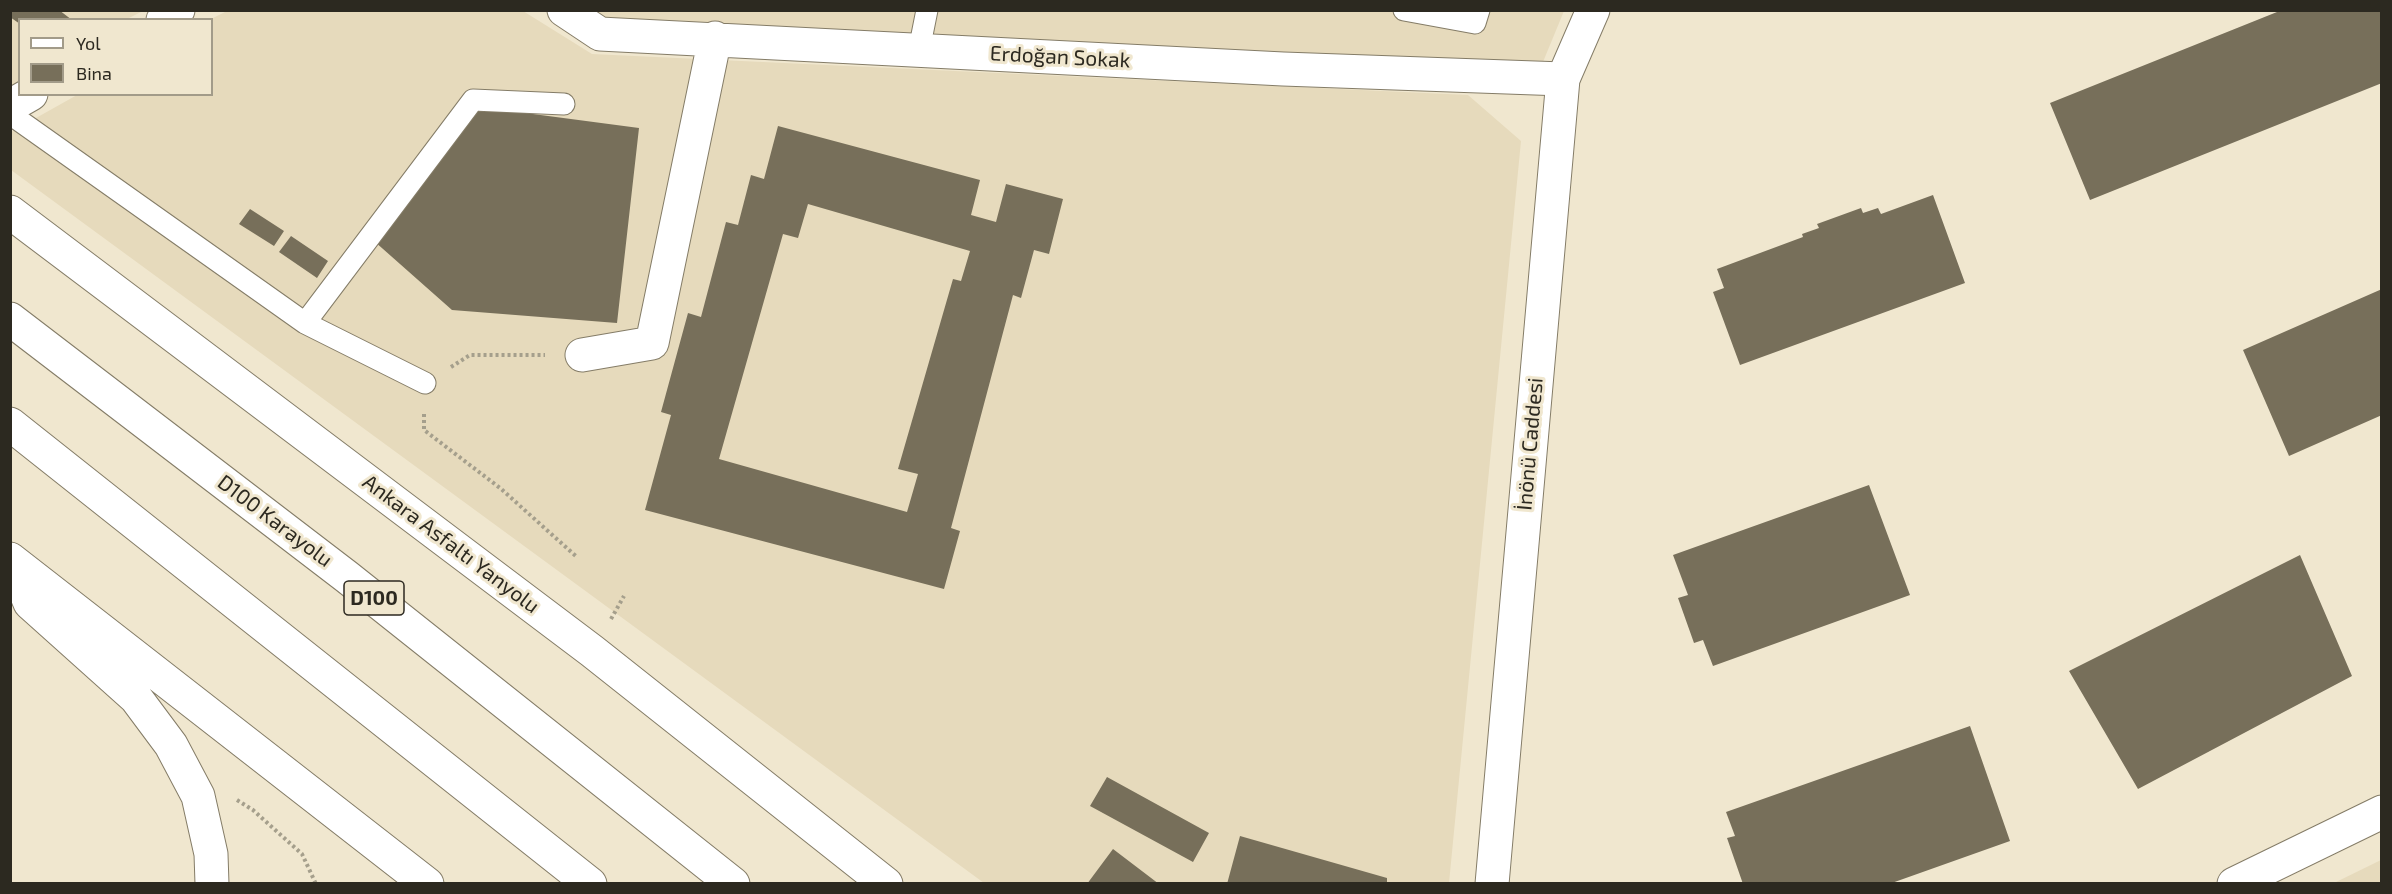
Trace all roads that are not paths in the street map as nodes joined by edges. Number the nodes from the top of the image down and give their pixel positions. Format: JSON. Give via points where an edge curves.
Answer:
{"nodes":[{"id":1,"x":564,"y":10,"type":"edge"},
{"id":2,"x":927,"y":10,"type":"edge"},
{"id":3,"x":1404,"y":10,"type":"edge"},
{"id":4,"x":1479,"y":10,"type":"edge"},
{"id":5,"x":1593,"y":10,"type":"edge"},
{"id":6,"x":715,"y":38,"type":"junction"},
{"id":7,"x":919,"y":50,"type":"junction"},
{"id":8,"x":1563,"y":79,"type":"junction"},
{"id":9,"x":28,"y":96,"type":"edge"},
{"id":10,"x":564,"y":104,"type":"dead end"},
{"id":11,"x":10,"y":106,"type":"edge"},
{"id":12,"x":10,"y":114,"type":"edge"},
{"id":13,"x":10,"y":212,"type":"edge"},
{"id":14,"x":10,"y":319,"type":"edge"},
{"id":15,"x":305,"y":323,"type":"junction"},
{"id":16,"x":582,"y":355,"type":"road end"},
{"id":17,"x":425,"y":383,"type":"road end"},
{"id":18,"x":10,"y":424,"type":"edge"},
{"id":19,"x":11,"y":561,"type":"edge"},
{"id":20,"x":2382,"y":812,"type":"edge"},
{"id":21,"x":212,"y":884,"type":"edge"},
{"id":22,"x":426,"y":884,"type":"edge"},
{"id":23,"x":590,"y":884,"type":"edge"},
{"id":24,"x":733,"y":884,"type":"edge"},
{"id":25,"x":886,"y":884,"type":"edge"},
{"id":26,"x":1492,"y":884,"type":"edge"},
{"id":27,"x":2234,"y":884,"type":"edge"}],
"edges":[{"from":1,"to":6,"type":"main road","name":"Erdoğan Sokak","via":[[600,34]]},
{"from":2,"to":7,"type":"lane"},
{"from":3,"to":4,"type":"lane","via":[[1475,22]]},
{"from":5,"to":8,"type":"main road","name":"İnönü Caddesi"},
{"from":6,"to":7,"type":"main road","name":"Erdoğan Sokak"},
{"from":6,"to":16,"type":"main road","via":[[652,343]]},
{"from":7,"to":8,"type":"main road","name":"Erdoğan Sokak"},
{"from":8,"to":26,"type":"main road","name":"İnönü Caddesi"},
{"from":9,"to":11,"type":"main road"},
{"from":10,"to":15,"type":"lane","via":[[473,100]]},
{"from":12,"to":15,"type":"lane"},
{"from":13,"to":25,"type":"main road","name":"Ankara Asfaltı Yanyolu","via":[[592,651]]},
{"from":14,"to":24,"type":"main road","name":"D100 Karayolu","number":"D100","via":[[347,577]]},
{"from":15,"to":17,"type":"lane"},
{"from":18,"to":23,"type":"main road"},
{"from":19,"to":21,"type":"main road","via":[[30,603],[136,698],[171,745],[198,796],[211,854]]},
{"from":19,"to":22,"type":"main road"},
{"from":20,"to":27,"type":"main road"}]}
